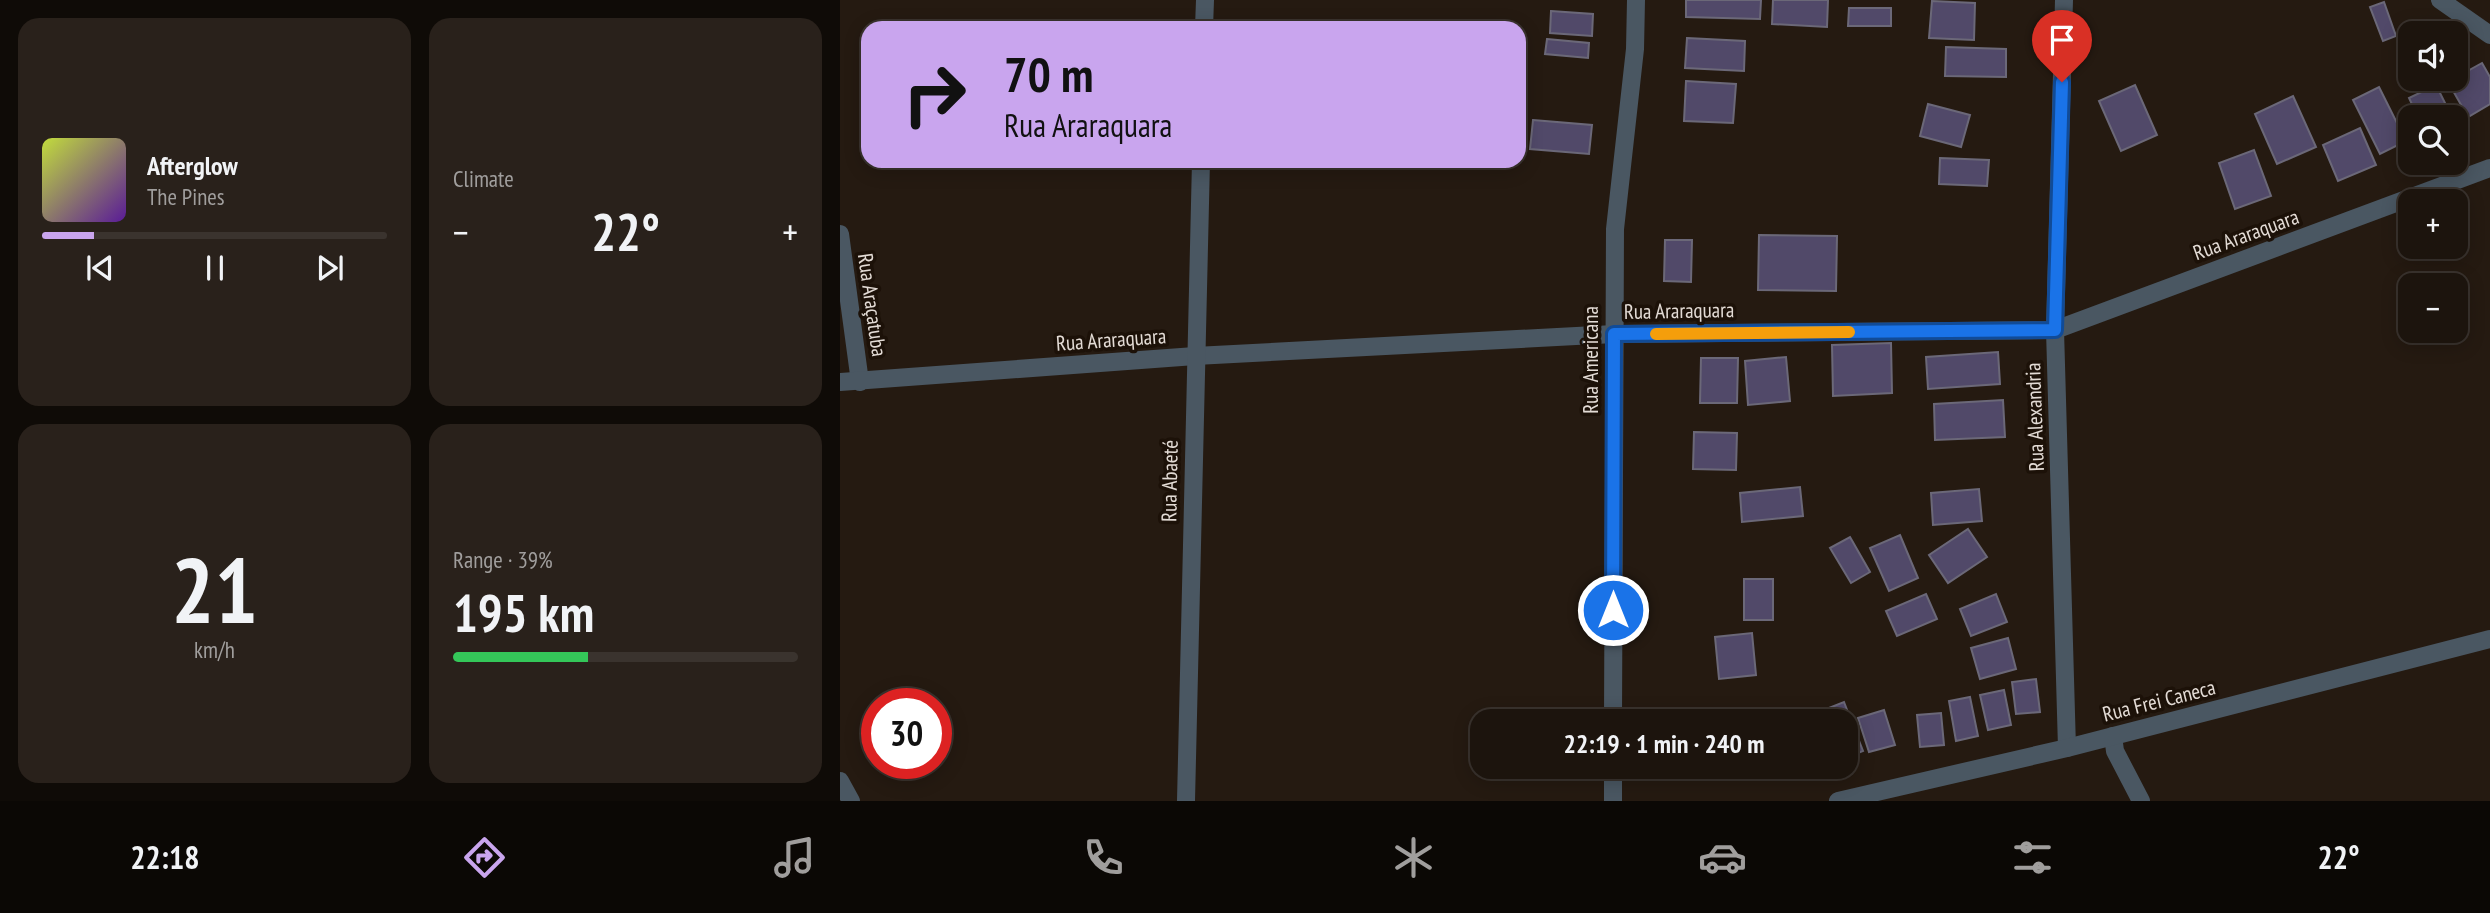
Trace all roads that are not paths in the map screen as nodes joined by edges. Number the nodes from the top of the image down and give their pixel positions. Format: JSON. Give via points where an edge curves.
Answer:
{"nodes":[{"id":1,"x":1205,"y":0,"type":"edge"},
{"id":2,"x":1636,"y":0,"type":"edge"},
{"id":3,"x":2064,"y":0,"type":"edge"},
{"id":4,"x":2441,"y":0,"type":"edge"},
{"id":5,"x":1204,"y":21,"type":"edge"},
{"id":6,"x":2490,"y":35,"type":"edge"},
{"id":7,"x":1200,"y":168,"type":"edge"},
{"id":8,"x":2490,"y":168,"type":"edge"},
{"id":9,"x":840,"y":234,"type":"edge"},
{"id":10,"x":2055,"y":330,"type":"junction"},
{"id":11,"x":1614,"y":334,"type":"junction"},
{"id":12,"x":1195,"y":356,"type":"junction"},
{"id":13,"x":840,"y":382,"type":"edge"},
{"id":14,"x":860,"y":382,"type":"junction"},
{"id":15,"x":2490,"y":639,"type":"edge"},
{"id":16,"x":1613,"y":709,"type":"edge"},
{"id":17,"x":2113,"y":736,"type":"junction"},
{"id":18,"x":2067,"y":748,"type":"junction"},
{"id":19,"x":1613,"y":779,"type":"edge"},
{"id":20,"x":840,"y":781,"type":"edge"},
{"id":21,"x":850,"y":801,"type":"edge"},
{"id":22,"x":1186,"y":801,"type":"edge"},
{"id":23,"x":1613,"y":801,"type":"edge"},
{"id":24,"x":1838,"y":801,"type":"edge"},
{"id":25,"x":2141,"y":801,"type":"edge"}],
"edges":[{"from":1,"to":5,"type":"street"},
{"from":2,"to":11,"type":"street","name":"Rua Americana","via":[[1615,229]]},
{"from":3,"to":10,"type":"street","name":"Rua Alexandria"},
{"from":4,"to":6,"type":"street"},
{"from":7,"to":12,"type":"street","name":"Rua Abaeté"},
{"from":8,"to":10,"type":"street","name":"Rua Araraquara"},
{"from":9,"to":14,"type":"street","name":"Rua Araçatuba"},
{"from":10,"to":11,"type":"street","name":"Rua Araraquara"},
{"from":10,"to":18,"type":"street","name":"Rua Alexandria"},
{"from":11,"to":12,"type":"street","name":"Rua Araraquara"},
{"from":11,"to":16,"type":"street","name":"Rua Americana"},
{"from":12,"to":14,"type":"street","name":"Rua Araraquara"},
{"from":12,"to":22,"type":"street","name":"Rua Abaeté"},
{"from":13,"to":14,"type":"street","name":"Rua Araraquara"},
{"from":15,"to":17,"type":"street","name":"Rua Frei Caneca"},
{"from":17,"to":18,"type":"street","name":"Rua Frei Caneca"},
{"from":17,"to":25,"type":"street","via":[[2115,751]]},
{"from":18,"to":24,"type":"street","name":"Rua Frei Caneca"},
{"from":19,"to":23,"type":"street"},
{"from":20,"to":21,"type":"street"}]}
